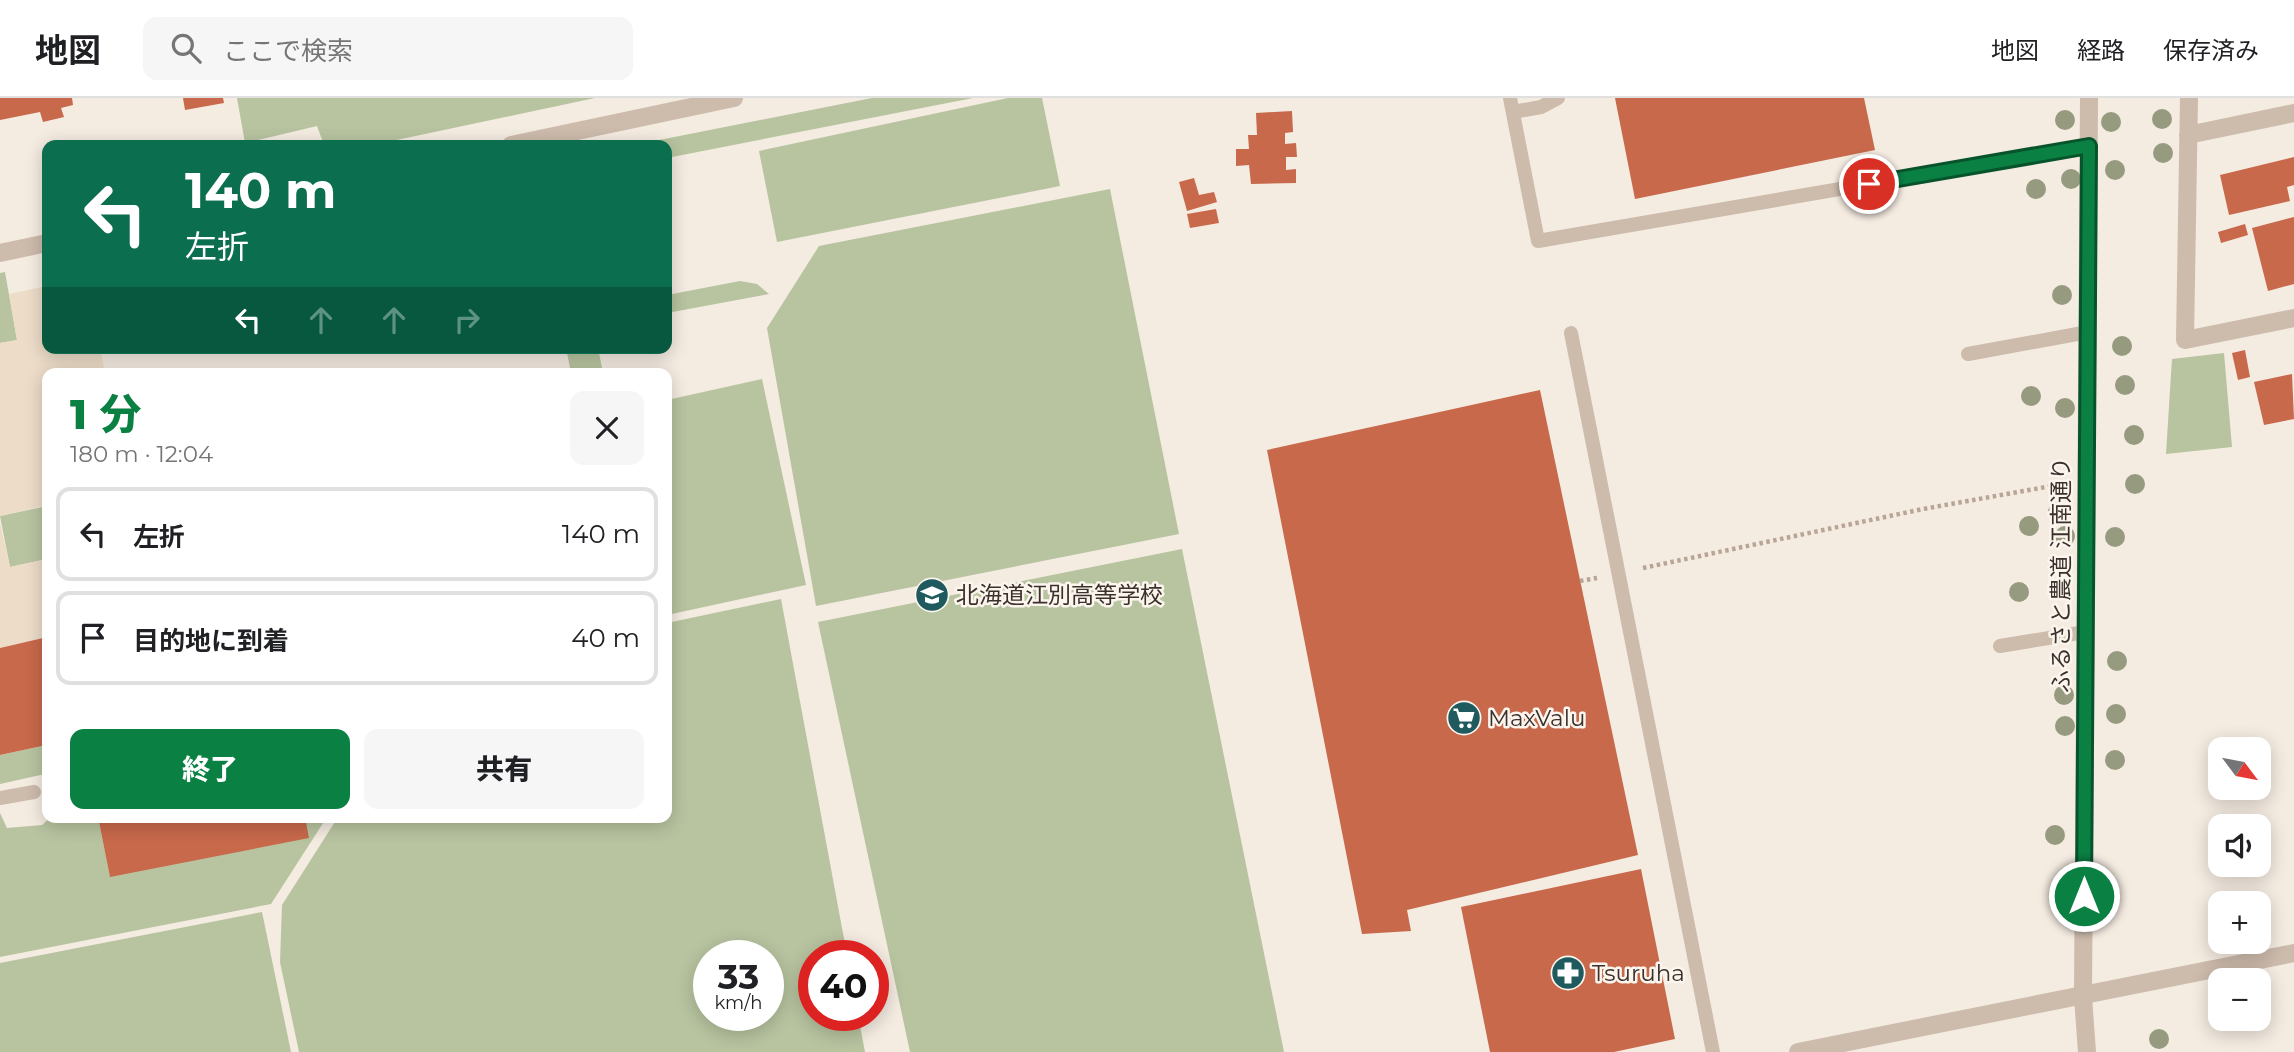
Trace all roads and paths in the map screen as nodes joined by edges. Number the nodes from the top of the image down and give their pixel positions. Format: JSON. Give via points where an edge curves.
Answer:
{"nodes":[{"id":1,"x":734,"y":98,"type":"edge"},
{"id":2,"x":1558,"y":98,"type":"edge"},
{"id":3,"x":2090,"y":98,"type":"edge"},
{"id":4,"x":2189,"y":98,"type":"edge"},
{"id":5,"x":1512,"y":105,"type":"edge"},
{"id":6,"x":2294,"y":113,"type":"edge"},
{"id":7,"x":2188,"y":135,"type":"junction"},
{"id":8,"x":535,"y":140,"type":"edge"},
{"id":9,"x":2089,"y":146,"type":"junction"},
{"id":10,"x":42,"y":244,"type":"edge"},
{"id":11,"x":0,"y":253,"type":"edge"},
{"id":12,"x":2294,"y":318,"type":"edge"},
{"id":13,"x":2088,"y":332,"type":"junction"},
{"id":14,"x":1571,"y":333,"type":"dead end"},
{"id":15,"x":1968,"y":354,"type":"dead end"},
{"id":16,"x":2057,"y":485,"type":"dead end"},
{"id":17,"x":1618,"y":573,"type":"junction"},
{"id":18,"x":1580,"y":581,"type":"dead end"},
{"id":19,"x":2085,"y":632,"type":"junction"},
{"id":20,"x":2000,"y":646,"type":"dead end"},
{"id":21,"x":34,"y":792,"type":"dead end"},
{"id":22,"x":0,"y":798,"type":"edge"},
{"id":23,"x":2294,"y":953,"type":"edge"},
{"id":24,"x":2083,"y":997,"type":"junction"},
{"id":25,"x":1713,"y":1052,"type":"edge"},
{"id":26,"x":1798,"y":1052,"type":"edge"},
{"id":27,"x":2087,"y":1052,"type":"edge"}],
"edges":[{"from":1,"to":8,"type":"street"},
{"from":2,"to":5,"type":"lane","via":[[1541,107]]},
{"from":3,"to":9,"type":"street","name":"ふるさと農道 江南通り"},
{"from":4,"to":7,"type":"street"},
{"from":5,"to":9,"type":"lane","via":[[1538,241]]},
{"from":6,"to":7,"type":"street"},
{"from":7,"to":12,"type":"street","via":[[2185,340]]},
{"from":9,"to":13,"type":"street","name":"ふるさと農道 江南通り"},
{"from":10,"to":11,"type":"street"},
{"from":13,"to":15,"type":"lane"},
{"from":13,"to":19,"type":"street","name":"ふるさと農道 江南通り"},
{"from":14,"to":17,"type":"lane"},
{"from":16,"to":17,"type":"path"},
{"from":17,"to":18,"type":"path"},
{"from":17,"to":25,"type":"lane"},
{"from":19,"to":20,"type":"lane"},
{"from":19,"to":24,"type":"street","name":"ふるさと農道 江南通り"},
{"from":21,"to":22,"type":"lane"},
{"from":23,"to":24,"type":"street"},
{"from":24,"to":26,"type":"street"},
{"from":24,"to":27,"type":"street","name":"ふるさと農道 江南通り"}]}
